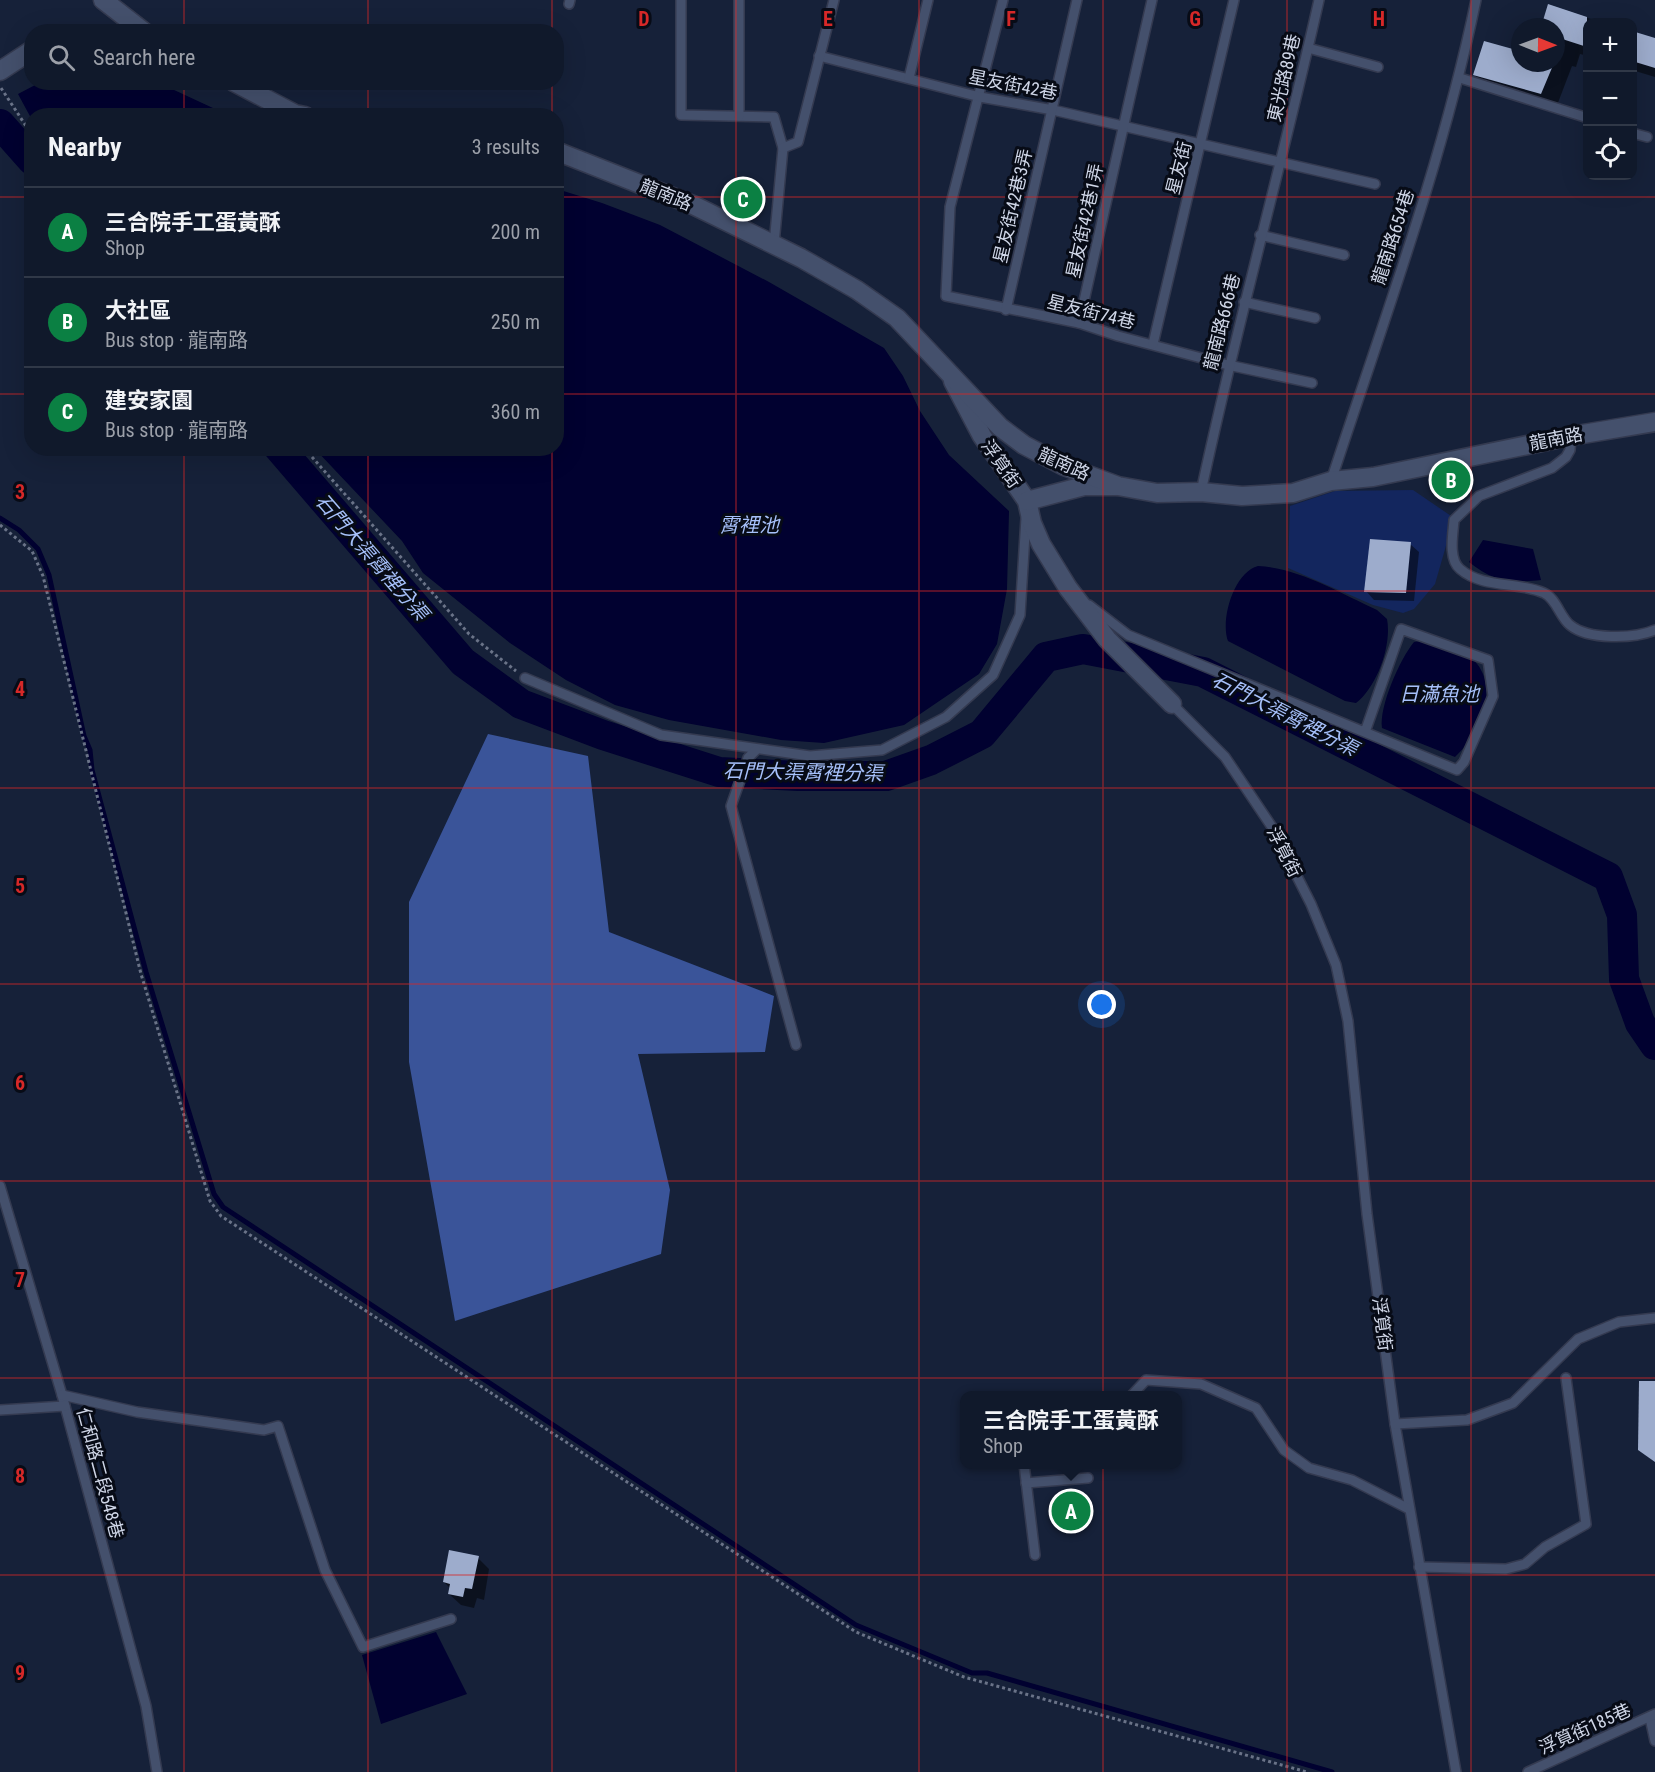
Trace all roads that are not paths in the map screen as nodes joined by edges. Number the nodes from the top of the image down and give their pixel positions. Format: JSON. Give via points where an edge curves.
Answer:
{"nodes":[{"id":1,"x":103,"y":0,"type":"edge"},
{"id":2,"x":681,"y":0,"type":"edge"},
{"id":3,"x":739,"y":0,"type":"edge"},
{"id":4,"x":834,"y":0,"type":"edge"},
{"id":5,"x":928,"y":0,"type":"edge"},
{"id":6,"x":1003,"y":0,"type":"edge"},
{"id":7,"x":1077,"y":0,"type":"edge"},
{"id":8,"x":1152,"y":0,"type":"edge"},
{"id":9,"x":1234,"y":0,"type":"edge"},
{"id":10,"x":1319,"y":0,"type":"edge"},
{"id":11,"x":1476,"y":0,"type":"edge"},
{"id":12,"x":134,"y":24,"type":"edge"},
{"id":13,"x":1308,"y":48,"type":"junction"},
{"id":14,"x":24,"y":55,"type":"edge"},
{"id":15,"x":819,"y":56,"type":"junction"},
{"id":16,"x":1378,"y":67,"type":"dead end"},
{"id":17,"x":0,"y":71,"type":"edge"},
{"id":18,"x":909,"y":78,"type":"junction"},
{"id":19,"x":1460,"y":78,"type":"junction"},
{"id":20,"x":249,"y":90,"type":"edge"},
{"id":21,"x":980,"y":97,"type":"junction"},
{"id":22,"x":284,"y":108,"type":"edge"},
{"id":23,"x":1053,"y":110,"type":"junction"},
{"id":24,"x":739,"y":116,"type":"junction"},
{"id":25,"x":1583,"y":117,"type":"edge"},
{"id":26,"x":1122,"y":126,"type":"junction"},
{"id":27,"x":1637,"y":134,"type":"edge"},
{"id":28,"x":1647,"y":137,"type":"dead end"},
{"id":29,"x":1202,"y":144,"type":"junction"},
{"id":30,"x":783,"y":148,"type":"junction"},
{"id":31,"x":564,"y":154,"type":"edge"},
{"id":32,"x":1282,"y":163,"type":"junction"},
{"id":33,"x":1375,"y":184,"type":"dead end"},
{"id":34,"x":1260,"y":235,"type":"junction"},
{"id":35,"x":774,"y":244,"type":"junction"},
{"id":36,"x":1344,"y":255,"type":"dead end"},
{"id":37,"x":1244,"y":302,"type":"junction"},
{"id":38,"x":1006,"y":310,"type":"junction"},
{"id":39,"x":1315,"y":318,"type":"dead end"},
{"id":40,"x":1079,"y":323,"type":"junction"},
{"id":41,"x":1153,"y":344,"type":"junction"},
{"id":42,"x":1228,"y":365,"type":"junction"},
{"id":43,"x":950,"y":377,"type":"junction"},
{"id":44,"x":1312,"y":383,"type":"dead end"},
{"id":45,"x":1655,"y":422,"type":"edge"},
{"id":46,"x":1571,"y":436,"type":"junction"},
{"id":47,"x":1331,"y":481,"type":"junction"},
{"id":48,"x":1118,"y":486,"type":"junction"},
{"id":49,"x":1201,"y":492,"type":"junction"},
{"id":50,"x":1027,"y":501,"type":"junction"},
{"id":51,"x":1068,"y":588,"type":"junction"},
{"id":52,"x":1655,"y":630,"type":"edge"},
{"id":53,"x":525,"y":678,"type":"road end"},
{"id":54,"x":1172,"y":704,"type":"joint"},
{"id":55,"x":1365,"y":732,"type":"junction"},
{"id":56,"x":756,"y":750,"type":"junction"},
{"id":57,"x":796,"y":1045,"type":"dead end"},
{"id":58,"x":0,"y":1186,"type":"edge"},
{"id":59,"x":1655,"y":1318,"type":"edge"},
{"id":60,"x":1566,"y":1378,"type":"dead end"},
{"id":61,"x":1135,"y":1391,"type":"edge"},
{"id":62,"x":62,"y":1395,"type":"junction"},
{"id":63,"x":65,"y":1406,"type":"junction"},
{"id":64,"x":0,"y":1410,"type":"edge"},
{"id":65,"x":1395,"y":1424,"type":"junction"},
{"id":66,"x":1025,"y":1469,"type":"edge"},
{"id":67,"x":1088,"y":1478,"type":"dead end"},
{"id":68,"x":1026,"y":1483,"type":"junction"},
{"id":69,"x":1407,"y":1508,"type":"junction"},
{"id":70,"x":1035,"y":1555,"type":"dead end"},
{"id":71,"x":1419,"y":1567,"type":"junction"},
{"id":72,"x":451,"y":1619,"type":"dead end"},
{"id":73,"x":1652,"y":1716,"type":"edge"},
{"id":74,"x":1655,"y":1741,"type":"edge"},
{"id":75,"x":158,"y":1772,"type":"edge"},
{"id":76,"x":1455,"y":1772,"type":"edge"},
{"id":77,"x":1528,"y":1772,"type":"edge"}],
"edges":[{"from":1,"to":12,"type":"main road"},
{"from":2,"to":24,"type":"lane","via":[[681,115]]},
{"from":3,"to":24,"type":"lane"},
{"from":4,"to":15,"type":"lane"},
{"from":5,"to":18,"type":"lane"},
{"from":6,"to":21,"type":"lane"},
{"from":7,"to":23,"type":"lane","name":"星友街42巷3弄"},
{"from":8,"to":26,"type":"lane","name":"星友街42巷1弄"},
{"from":9,"to":29,"type":"lane","name":"星友街"},
{"from":10,"to":13,"type":"lane","name":"東光路89巷"},
{"from":11,"to":19,"type":"lane","name":"龍南路654巷"},
{"from":13,"to":16,"type":"lane"},
{"from":13,"to":32,"type":"lane","name":"東光路89巷"},
{"from":14,"to":17,"type":"main road"},
{"from":15,"to":18,"type":"lane","name":"星友街42巷"},
{"from":15,"to":30,"type":"lane","via":[[798,142]]},
{"from":18,"to":21,"type":"lane","name":"星友街42巷"},
{"from":19,"to":25,"type":"lane"},
{"from":19,"to":47,"type":"lane","name":"龍南路654巷"},
{"from":20,"to":22,"type":"main road"},
{"from":21,"to":23,"type":"lane","name":"星友街42巷"},
{"from":21,"to":38,"type":"lane","name":"星友街74巷","via":[[950,207],[946,296]]},
{"from":23,"to":26,"type":"lane","name":"星友街42巷"},
{"from":23,"to":38,"type":"lane","name":"星友街42巷3弄"},
{"from":24,"to":30,"type":"lane","via":[[774,117]]},
{"from":26,"to":29,"type":"lane","name":"星友街42巷"},
{"from":26,"to":40,"type":"lane","name":"星友街42巷1弄"},
{"from":27,"to":28,"type":"lane"},
{"from":29,"to":32,"type":"lane","name":"星友街42巷"},
{"from":29,"to":41,"type":"lane","name":"星友街"},
{"from":30,"to":35,"type":"lane"},
{"from":31,"to":35,"type":"main road","name":"龍南路","via":[[693,205]]},
{"from":32,"to":33,"type":"lane","name":"星友街42巷"},
{"from":32,"to":34,"type":"lane","name":"龍南路666巷"},
{"from":34,"to":36,"type":"lane"},
{"from":34,"to":37,"type":"lane","name":"龍南路666巷"},
{"from":35,"to":43,"type":"main road","name":"龍南路","via":[[857,290],[897,318]]},
{"from":37,"to":39,"type":"lane"},
{"from":37,"to":42,"type":"lane","name":"龍南路666巷"},
{"from":38,"to":40,"type":"lane","name":"星友街74巷"},
{"from":40,"to":41,"type":"lane","name":"星友街74巷"},
{"from":41,"to":42,"type":"lane","name":"星友街74巷"},
{"from":42,"to":44,"type":"lane","name":"星友街74巷"},
{"from":42,"to":49,"type":"lane","name":"龍南路666巷"},
{"from":43,"to":48,"type":"main road","name":"龍南路","via":[[1024,445],[1064,466]]},
{"from":43,"to":50,"type":"main road","name":"浮筧街","via":[[982,436]]},
{"from":45,"to":46,"type":"main road","name":"龍南路"},
{"from":46,"to":47,"type":"main road","name":"龍南路","via":[[1373,477]]},
{"from":46,"to":52,"type":"lane","via":[[1566,457],[1552,468],[1479,496],[1454,520],[1454,557],[1459,568],[1479,579],[1547,594],[1570,625],[1585,633],[1630,637]]},
{"from":47,"to":49,"type":"main road","name":"龍南路","via":[[1293,493]]},
{"from":48,"to":49,"type":"main road","name":"龍南路","via":[[1157,492]]},
{"from":48,"to":50,"type":"main road","via":[[1084,486]]},
{"from":50,"to":51,"type":"main road","name":"浮筧街","via":[[1041,544]]},
{"from":50,"to":56,"type":"lane","via":[[1020,615],[993,675],[946,717],[882,750],[810,756]]},
{"from":51,"to":54,"type":"main road","name":"浮筧街","via":[[1107,639]]},
{"from":51,"to":55,"type":"lane","via":[[1128,635]]},
{"from":53,"to":56,"type":"lane","via":[[661,735]]},
{"from":54,"to":65,"type":"lane","name":"浮筧街","via":[[1226,758],[1272,827],[1336,965],[1348,1021],[1367,1214]]},
{"from":55,"to":55,"type":"lane","via":[[1456,770],[1464,762],[1494,696],[1488,660],[1401,629]]},
{"from":56,"to":57,"type":"lane","via":[[748,758],[731,806]]},
{"from":58,"to":62,"type":"lane","name":"仁和路二段548巷"},
{"from":59,"to":65,"type":"lane","via":[[1619,1322],[1578,1339],[1514,1403],[1467,1420]]},
{"from":60,"to":71,"type":"lane","via":[[1586,1524],[1516,1567]]},
{"from":61,"to":69,"type":"lane","via":[[1146,1380],[1201,1384],[1256,1408],[1284,1450],[1309,1468],[1352,1480]]},
{"from":62,"to":63,"type":"lane","name":"仁和路二段548巷"},
{"from":62,"to":72,"type":"lane","via":[[137,1412],[264,1430],[278,1426],[325,1570],[363,1647]]},
{"from":63,"to":64,"type":"lane"},
{"from":63,"to":75,"type":"lane","name":"仁和路二段548巷","via":[[146,1706]]},
{"from":65,"to":69,"type":"lane","name":"浮筧街"},
{"from":66,"to":68,"type":"lane"},
{"from":67,"to":68,"type":"lane"},
{"from":68,"to":70,"type":"lane"},
{"from":69,"to":71,"type":"lane","name":"浮筧街"},
{"from":71,"to":76,"type":"lane","name":"浮筧街"},
{"from":73,"to":74,"type":"lane"},
{"from":73,"to":77,"type":"lane","name":"浮筧街185巷"}]}
